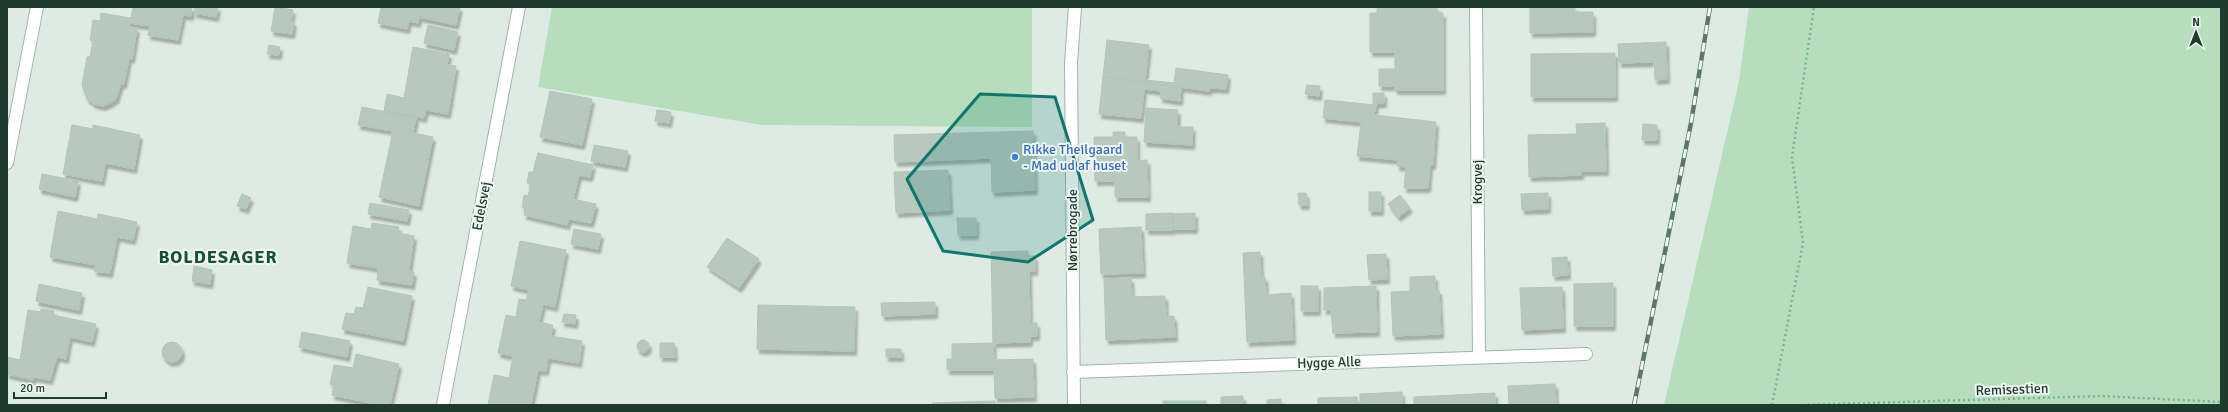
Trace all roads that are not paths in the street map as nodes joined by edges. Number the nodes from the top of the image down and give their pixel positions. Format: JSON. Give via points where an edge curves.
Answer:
{"nodes":[{"id":1,"x":37,"y":7,"type":"edge"},
{"id":2,"x":519,"y":7,"type":"edge"},
{"id":3,"x":1075,"y":7,"type":"edge"},
{"id":4,"x":1476,"y":7,"type":"edge"},
{"id":5,"x":7,"y":163,"type":"edge"},
{"id":6,"x":1586,"y":354,"type":"dead end"},
{"id":7,"x":1479,"y":356,"type":"junction"},
{"id":8,"x":1073,"y":372,"type":"junction"},
{"id":9,"x":443,"y":405,"type":"edge"},
{"id":10,"x":1074,"y":405,"type":"edge"}],
"edges":[{"from":1,"to":5,"type":"street"},
{"from":2,"to":9,"type":"street","name":"Edelsvej"},
{"from":3,"to":8,"type":"street","name":"Nørrebrogade","via":[[1071,63]]},
{"from":4,"to":7,"type":"street","name":"Krogvej"},
{"from":6,"to":7,"type":"street","name":"Hygge Alle"},
{"from":7,"to":8,"type":"street","name":"Hygge Alle"},
{"from":8,"to":10,"type":"street","name":"Nørrebrogade"}]}
